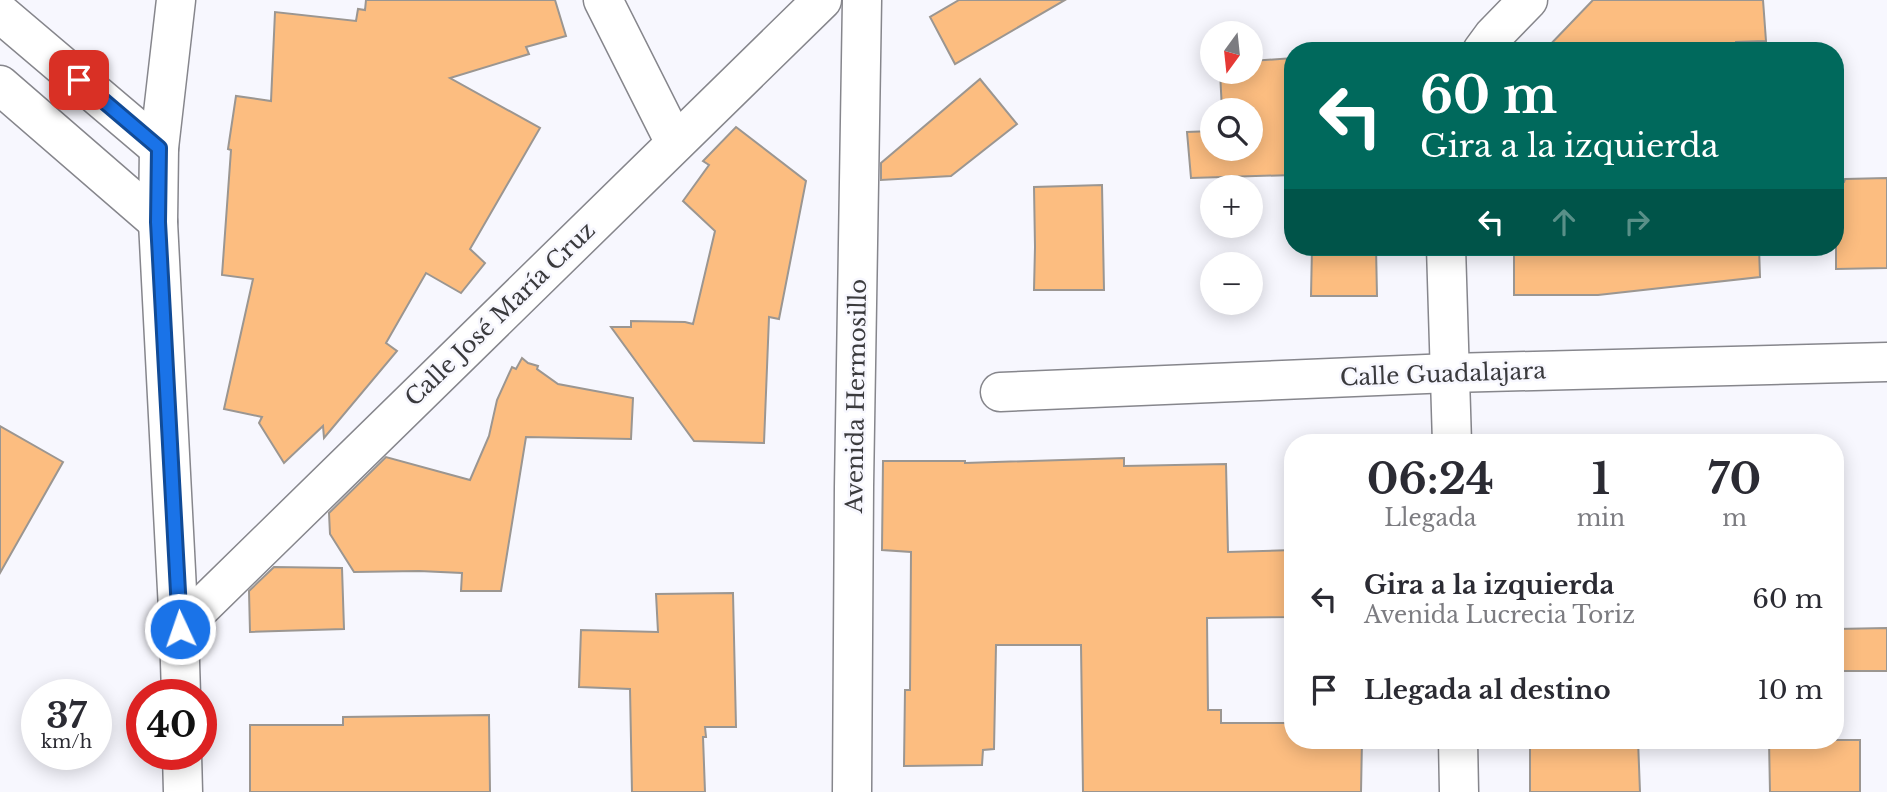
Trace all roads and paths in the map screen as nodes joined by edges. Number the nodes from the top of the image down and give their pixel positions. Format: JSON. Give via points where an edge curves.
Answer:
{"nodes":[{"id":1,"x":176,"y":0,"type":"edge"},
{"id":2,"x":603,"y":0,"type":"edge"},
{"id":3,"x":822,"y":0,"type":"edge"},
{"id":4,"x":862,"y":0,"type":"edge"},
{"id":5,"x":1528,"y":0,"type":"edge"},
{"id":6,"x":0,"y":13,"type":"edge"},
{"id":7,"x":1489,"y":42,"type":"edge"},
{"id":8,"x":0,"y":85,"type":"edge"},
{"id":9,"x":675,"y":143,"type":"junction"},
{"id":10,"x":159,"y":148,"type":"junction"},
{"id":11,"x":158,"y":222,"type":"junction"},
{"id":12,"x":1446,"y":256,"type":"edge"},
{"id":13,"x":1887,"y":362,"type":"edge"},
{"id":14,"x":1450,"y":373,"type":"junction"},
{"id":15,"x":1000,"y":393,"type":"dead end"},
{"id":16,"x":1452,"y":434,"type":"edge"},
{"id":17,"x":180,"y":629,"type":"junction"},
{"id":18,"x":181,"y":679,"type":"edge"},
{"id":19,"x":1458,"y":749,"type":"edge"},
{"id":20,"x":183,"y":770,"type":"edge"},
{"id":21,"x":183,"y":792,"type":"edge"},
{"id":22,"x":852,"y":792,"type":"edge"},
{"id":23,"x":1459,"y":792,"type":"edge"}],
"edges":[{"from":1,"to":10,"type":"street"},
{"from":2,"to":9,"type":"street"},
{"from":3,"to":9,"type":"street","name":"Calle José María Cruz"},
{"from":4,"to":22,"type":"street","name":"Avenida Hermosillo"},
{"from":5,"to":7,"type":"street"},
{"from":6,"to":10,"type":"street"},
{"from":8,"to":11,"type":"street"},
{"from":9,"to":17,"type":"street","name":"Calle José María Cruz"},
{"from":10,"to":11,"type":"street"},
{"from":11,"to":17,"type":"street"},
{"from":12,"to":14,"type":"street"},
{"from":13,"to":14,"type":"street","name":"Calle Guadalajara"},
{"from":14,"to":15,"type":"street","name":"Calle Guadalajara"},
{"from":14,"to":16,"type":"street"},
{"from":17,"to":18,"type":"street"},
{"from":19,"to":23,"type":"street"},
{"from":20,"to":21,"type":"street"}]}
